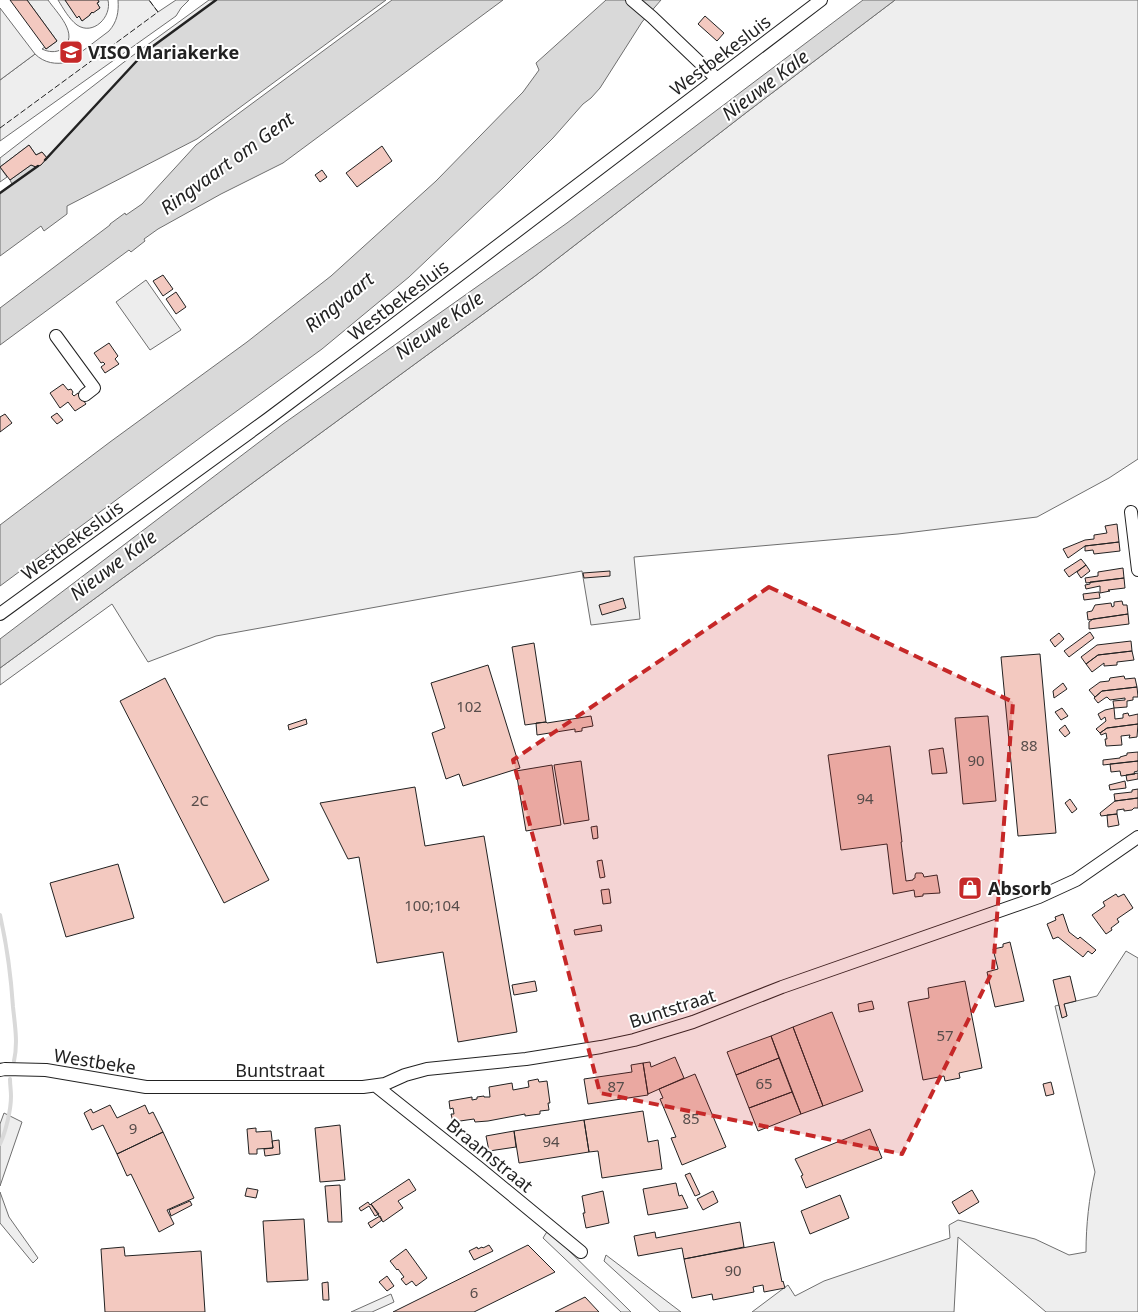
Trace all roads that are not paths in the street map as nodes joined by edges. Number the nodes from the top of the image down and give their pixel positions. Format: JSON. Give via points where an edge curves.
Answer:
{"nodes":[{"id":1,"x":632,"y":0,"type":"edge"},
{"id":2,"x":813,"y":2,"type":"edge"},
{"id":3,"x":717,"y":79,"type":"junction"},
{"id":4,"x":56,"y":336,"type":"dead end"},
{"id":5,"x":99,"y":372,"type":"dead end"},
{"id":6,"x":88,"y":381,"type":"junction"},
{"id":7,"x":84,"y":396,"type":"dead end"},
{"id":8,"x":1131,"y":512,"type":"dead end"},
{"id":9,"x":1138,"y":570,"type":"edge"},
{"id":10,"x":0,"y":614,"type":"edge"},
{"id":11,"x":1138,"y":837,"type":"edge"},
{"id":12,"x":0,"y":1070,"type":"edge"},
{"id":13,"x":376,"y":1086,"type":"junction"},
{"id":14,"x":184,"y":1087,"type":"joint"},
{"id":15,"x":581,"y":1252,"type":"dead end"}],
"edges":[{"from":1,"to":3,"type":"street"},
{"from":2,"to":3,"type":"street","name":"Westbekesluis"},
{"from":3,"to":10,"type":"street","name":"Westbekesluis","via":[[268,419]]},
{"from":4,"to":6,"type":"street"},
{"from":5,"to":6,"type":"street"},
{"from":6,"to":7,"type":"street","via":[[94,388]]},
{"from":8,"to":9,"type":"street"},
{"from":11,"to":13,"type":"street","name":"Buntstraat","via":[[1076,880],[1057,889],[693,1022],[634,1040],[576,1052],[422,1070]]},
{"from":12,"to":14,"type":"street","name":"Westbeke","via":[[46,1070],[146,1087]]},
{"from":13,"to":14,"type":"street","name":"Buntstraat"},
{"from":13,"to":15,"type":"street","name":"Braamstraat"}]}
